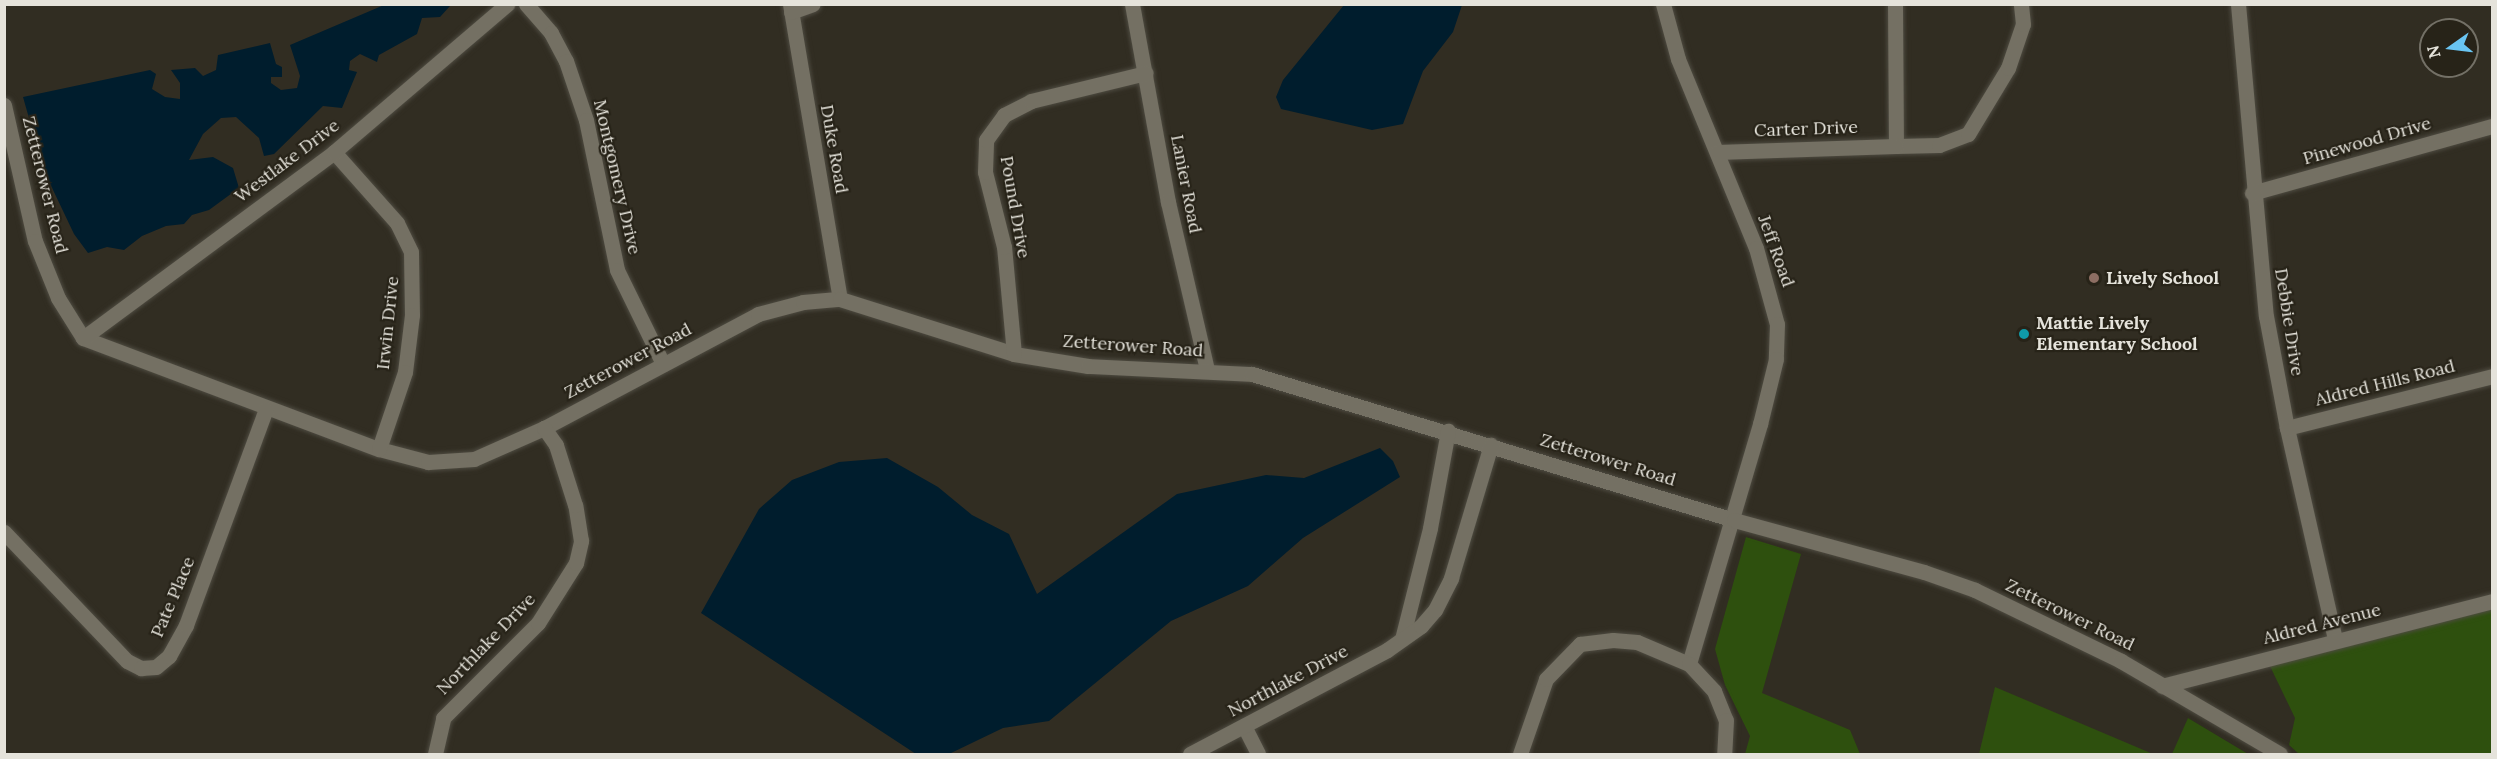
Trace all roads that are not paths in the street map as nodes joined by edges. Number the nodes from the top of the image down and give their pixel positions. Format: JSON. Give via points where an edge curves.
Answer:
{"nodes":[{"id":1,"x":507,"y":4,"type":"edge"},
{"id":2,"x":526,"y":4,"type":"edge"},
{"id":3,"x":813,"y":4,"type":"edge"},
{"id":4,"x":1132,"y":4,"type":"edge"},
{"id":5,"x":1663,"y":4,"type":"edge"},
{"id":6,"x":1895,"y":4,"type":"edge"},
{"id":7,"x":2021,"y":4,"type":"edge"},
{"id":8,"x":2238,"y":4,"type":"edge"},
{"id":9,"x":790,"y":8,"type":"edge"},
{"id":10,"x":1146,"y":73,"type":"junction"},
{"id":11,"x":4,"y":105,"type":"edge"},
{"id":12,"x":2493,"y":126,"type":"edge"},
{"id":13,"x":1896,"y":146,"type":"junction"},
{"id":14,"x":334,"y":152,"type":"junction"},
{"id":15,"x":1717,"y":152,"type":"junction"},
{"id":16,"x":2252,"y":193,"type":"junction"},
{"id":17,"x":840,"y":299,"type":"junction"},
{"id":18,"x":83,"y":338,"type":"junction"},
{"id":19,"x":1014,"y":354,"type":"junction"},
{"id":20,"x":663,"y":364,"type":"junction"},
{"id":21,"x":1207,"y":370,"type":"junction"},
{"id":22,"x":2493,"y":376,"type":"edge"},
{"id":23,"x":266,"y":409,"type":"junction"},
{"id":24,"x":544,"y":428,"type":"junction"},
{"id":25,"x":2287,"y":428,"type":"junction"},
{"id":26,"x":1448,"y":430,"type":"junction"},
{"id":27,"x":1491,"y":445,"type":"junction"},
{"id":28,"x":379,"y":449,"type":"junction"},
{"id":29,"x":1734,"y":520,"type":"junction"},
{"id":30,"x":4,"y":532,"type":"edge"},
{"id":31,"x":2493,"y":601,"type":"edge"},
{"id":32,"x":1402,"y":639,"type":"junction"},
{"id":33,"x":2335,"y":639,"type":"junction"},
{"id":34,"x":1689,"y":664,"type":"junction"},
{"id":35,"x":2162,"y":686,"type":"junction"},
{"id":36,"x":1244,"y":726,"type":"junction"},
{"id":37,"x":435,"y":754,"type":"edge"},
{"id":38,"x":1190,"y":754,"type":"edge"},
{"id":39,"x":1258,"y":754,"type":"edge"},
{"id":40,"x":1520,"y":754,"type":"edge"},
{"id":41,"x":1724,"y":754,"type":"edge"},
{"id":42,"x":2280,"y":754,"type":"edge"}],
"edges":[{"from":1,"to":14,"type":"street","name":"Westlake Drive"},
{"from":2,"to":20,"type":"street","name":"Montgomery Drive","via":[[551,33],[567,61],[586,120],[617,270]]},
{"from":3,"to":9,"type":"street"},
{"from":4,"to":10,"type":"street","name":"Lanier Road"},
{"from":5,"to":15,"type":"street","name":"Jeff Road","via":[[1678,59]]},
{"from":6,"to":13,"type":"street"},
{"from":7,"to":13,"type":"street","name":"Carter Drive","via":[[2023,24],[2008,68],[1968,134],[1939,145]]},
{"from":8,"to":16,"type":"street","name":"Debbie Drive"},
{"from":9,"to":17,"type":"street","name":"Duke Road"},
{"from":10,"to":19,"type":"street","name":"Pound Drive","via":[[1031,101],[1004,115],[986,141],[986,172],[1004,248]]},
{"from":10,"to":21,"type":"street","name":"Lanier Road","via":[[1168,202]]},
{"from":11,"to":18,"type":"street","name":"Zetterower Road","via":[[35,241],[58,298]]},
{"from":12,"to":16,"type":"street","name":"Pinewood Drive"},
{"from":13,"to":15,"type":"street","name":"Carter Drive"},
{"from":14,"to":18,"type":"street","name":"Westlake Drive"},
{"from":14,"to":28,"type":"street","name":"Irwin Drive","via":[[397,223],[411,252],[414,285],[408,355],[397,401]]},
{"from":15,"to":29,"type":"street","name":"Jeff Road","via":[[1756,248],[1777,324],[1776,359]]},
{"from":16,"to":25,"type":"street","name":"Debbie Drive","via":[[2266,316]]},
{"from":17,"to":19,"type":"street","name":"Zetterower Road"},
{"from":17,"to":20,"type":"street","name":"Zetterower Road","via":[[795,303],[758,314]]},
{"from":18,"to":23,"type":"street","name":"Zetterower Road"},
{"from":19,"to":21,"type":"street","name":"Zetterower Road","via":[[1088,366]]},
{"from":20,"to":24,"type":"street","name":"Zetterower Road"},
{"from":21,"to":26,"type":"street","name":"Zetterower Road","via":[[1252,374]]},
{"from":22,"to":25,"type":"street","name":"Aldred Hills Road"},
{"from":23,"to":28,"type":"street","name":"Zetterower Road"},
{"from":23,"to":30,"type":"street","name":"Pate Place","via":[[186,625],[169,656],[156,667],[141,668],[121,656]]},
{"from":24,"to":28,"type":"street","name":"Zetterower Road","via":[[504,448],[459,462],[428,462]]},
{"from":24,"to":37,"type":"street","name":"Northlake Drive","via":[[556,445],[575,505],[581,541],[576,563],[538,623],[443,718]]},
{"from":25,"to":33,"type":"street","name":"Debbie Drive"},
{"from":26,"to":27,"type":"street","name":"Zetterower Road"},
{"from":26,"to":32,"type":"street","via":[[1430,528]]},
{"from":27,"to":29,"type":"street","name":"Zetterower Road"},
{"from":27,"to":32,"type":"street","name":"Northlake Drive","via":[[1451,578],[1435,610]]},
{"from":29,"to":34,"type":"street","name":"Jeff Road"},
{"from":29,"to":35,"type":"street","name":"Zetterower Road","via":[[1924,572],[1975,590],[2121,661]]},
{"from":31,"to":33,"type":"street","name":"Aldred Avenue"},
{"from":32,"to":36,"type":"street","name":"Northlake Drive"},
{"from":33,"to":35,"type":"street","name":"Aldred Avenue"},
{"from":34,"to":40,"type":"street","via":[[1637,642],[1613,639],[1580,644],[1546,679]]},
{"from":34,"to":41,"type":"street","via":[[1714,691],[1726,720]]},
{"from":35,"to":42,"type":"street","name":"Zetterower Road"},
{"from":36,"to":38,"type":"street","name":"Northlake Drive"},
{"from":36,"to":39,"type":"street"}]}
